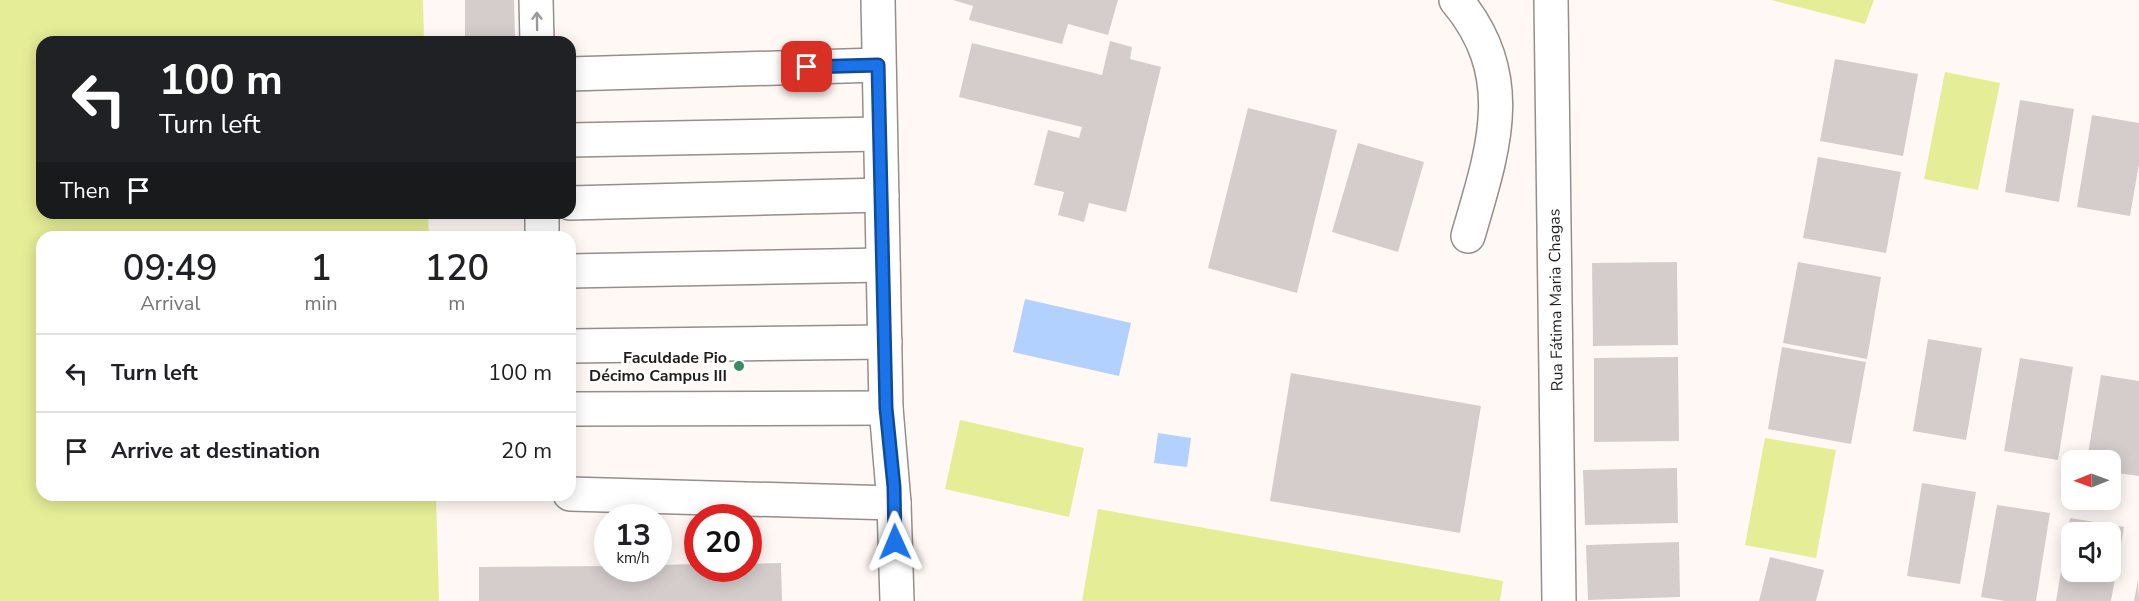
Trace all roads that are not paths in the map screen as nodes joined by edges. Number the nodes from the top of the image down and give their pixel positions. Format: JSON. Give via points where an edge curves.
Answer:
{"nodes":[{"id":1,"x":536,"y":0,"type":"edge"},
{"id":2,"x":878,"y":0,"type":"edge"},
{"id":3,"x":1456,"y":0,"type":"edge"},
{"id":4,"x":1551,"y":0,"type":"edge"},
{"id":5,"x":537,"y":36,"type":"edge"},
{"id":6,"x":878,"y":65,"type":"junction"},
{"id":7,"x":576,"y":74,"type":"edge"},
{"id":8,"x":880,"y":134,"type":"junction"},
{"id":9,"x":576,"y":140,"type":"edge"},
{"id":10,"x":882,"y":195,"type":"junction"},
{"id":11,"x":576,"y":203,"type":"edge"},
{"id":12,"x":1468,"y":236,"type":"dead end"},
{"id":13,"x":883,"y":265,"type":"junction"},
{"id":14,"x":576,"y":271,"type":"edge"},
{"id":15,"x":885,"y":342,"type":"junction"},
{"id":16,"x":576,"y":346,"type":"edge"},
{"id":17,"x":886,"y":408,"type":"junction"},
{"id":18,"x":576,"y":409,"type":"edge"},
{"id":19,"x":576,"y":494,"type":"edge"},
{"id":20,"x":894,"y":503,"type":"junction"},
{"id":21,"x":897,"y":601,"type":"edge"},
{"id":22,"x":1559,"y":601,"type":"edge"}],
"edges":[{"from":5,"to":1,"type":"street","one_way":true},
{"from":2,"to":6,"type":"street"},
{"from":3,"to":12,"type":"street","via":[[1486,44],[1497,90],[1492,154]]},
{"from":4,"to":22,"type":"street","name":"Rua Fátima Maria Chagas"},
{"from":6,"to":7,"type":"street"},
{"from":6,"to":8,"type":"street"},
{"from":8,"to":9,"type":"street"},
{"from":8,"to":10,"type":"street"},
{"from":10,"to":11,"type":"street"},
{"from":10,"to":13,"type":"street"},
{"from":13,"to":14,"type":"street"},
{"from":13,"to":15,"type":"street"},
{"from":15,"to":16,"type":"street"},
{"from":15,"to":17,"type":"street"},
{"from":17,"to":18,"type":"street"},
{"from":17,"to":20,"type":"street"},
{"from":19,"to":20,"type":"street"},
{"from":20,"to":21,"type":"street"}]}
